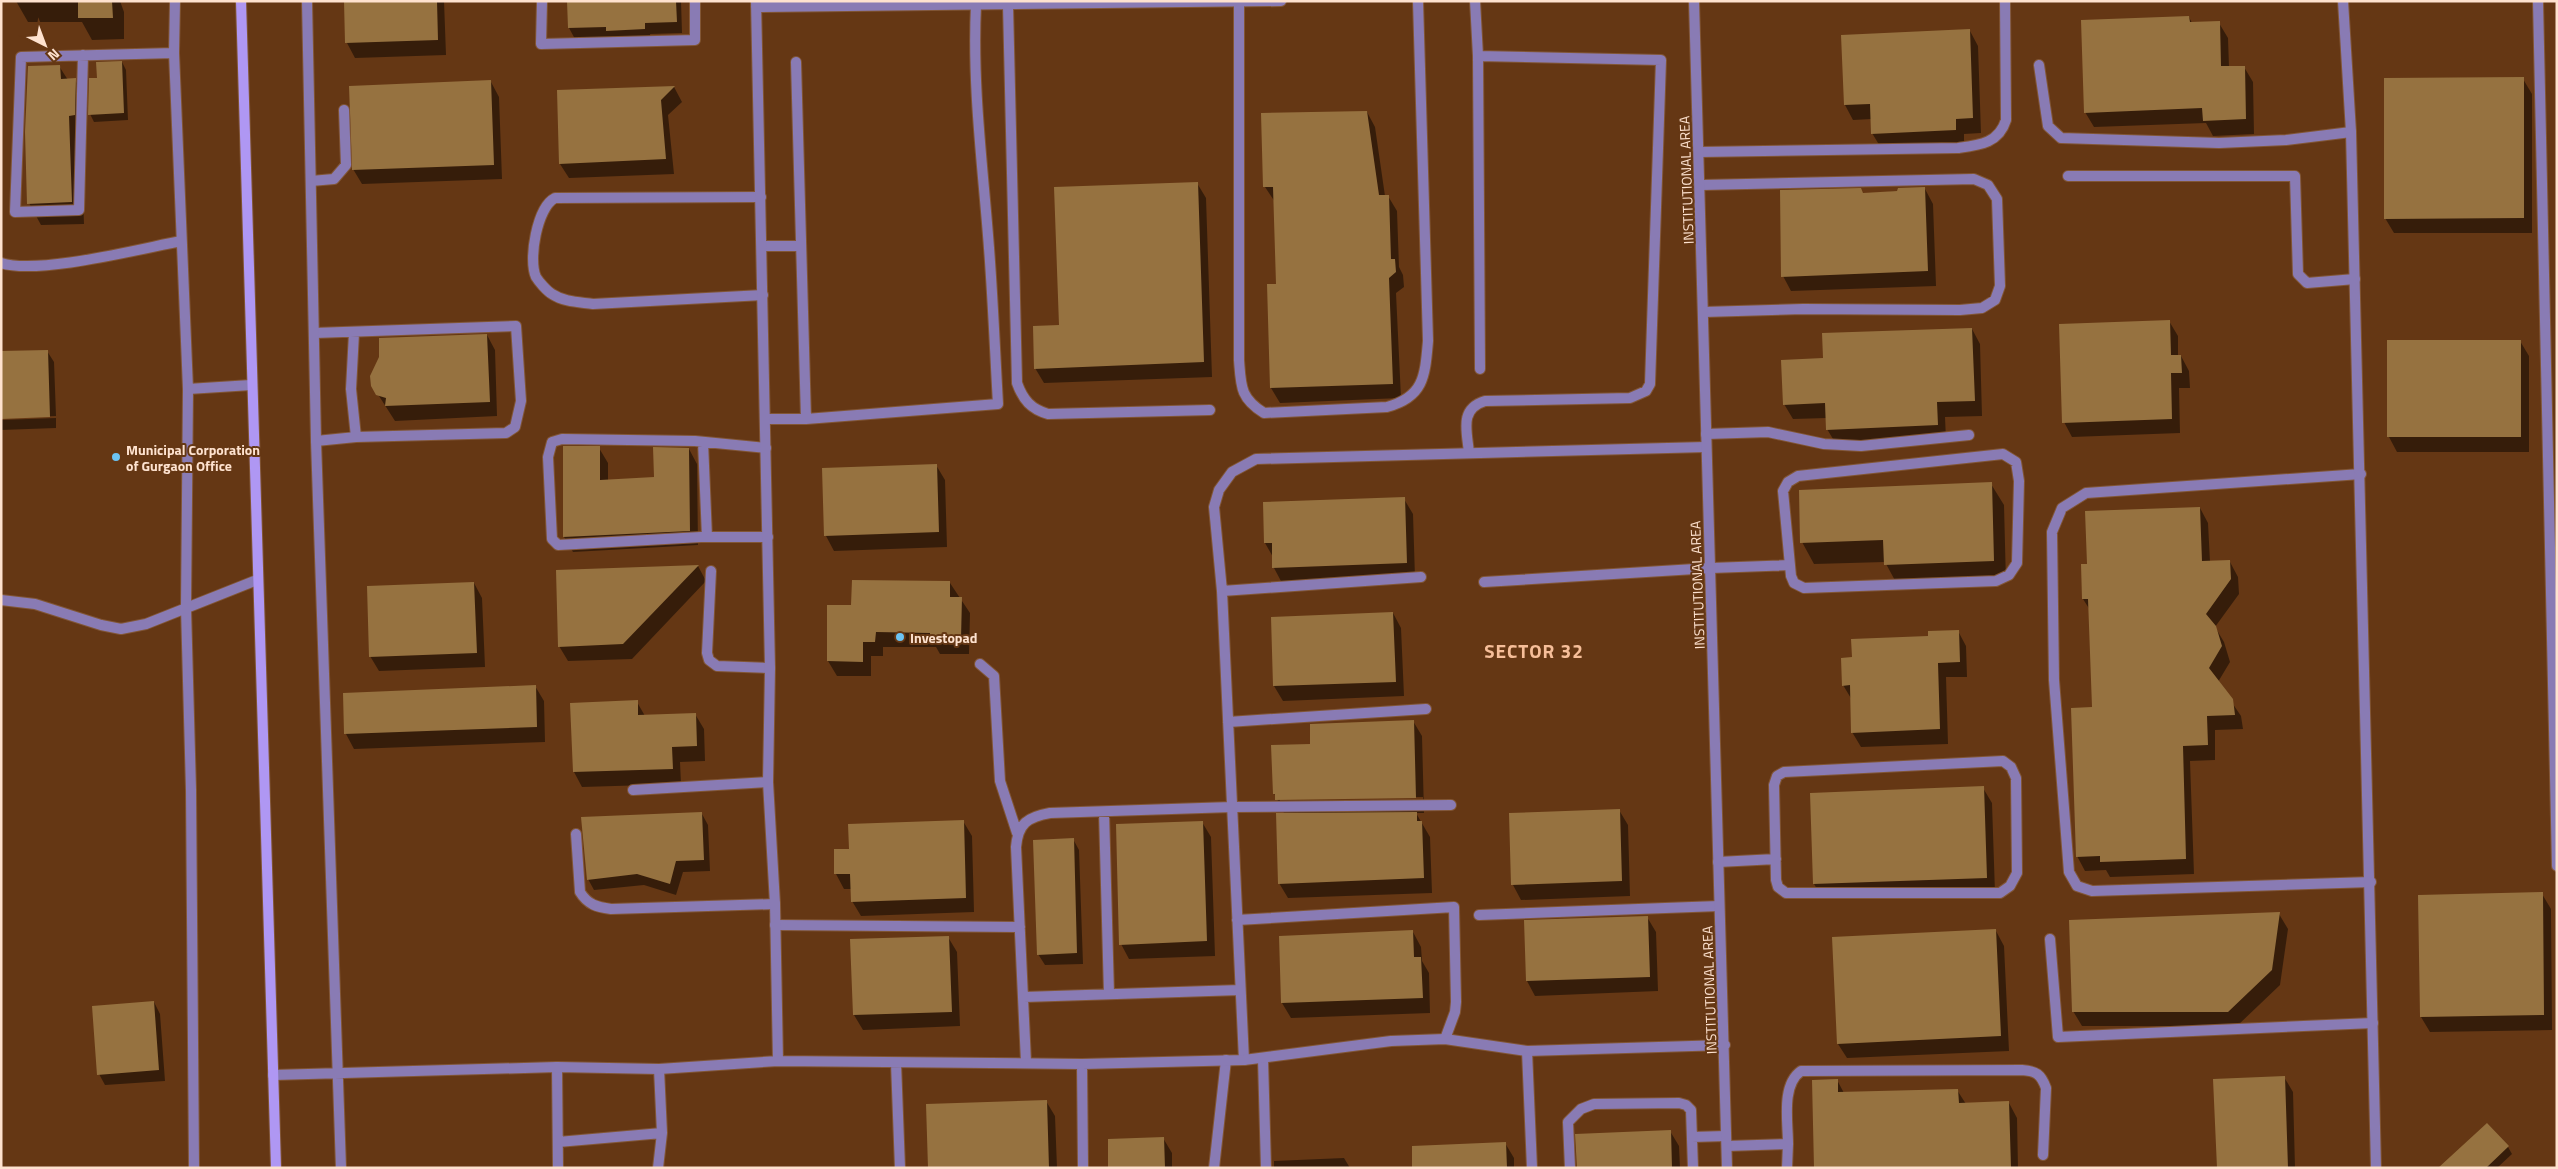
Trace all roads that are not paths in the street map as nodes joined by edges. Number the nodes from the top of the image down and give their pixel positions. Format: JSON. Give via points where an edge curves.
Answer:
{"nodes":[{"id":1,"x":174,"y":1,"type":"edge"},
{"id":2,"x":241,"y":1,"type":"edge"},
{"id":3,"x":307,"y":1,"type":"edge"},
{"id":4,"x":542,"y":1,"type":"edge"},
{"id":5,"x":695,"y":1,"type":"edge"},
{"id":6,"x":1281,"y":1,"type":"edge"},
{"id":7,"x":1418,"y":1,"type":"edge"},
{"id":8,"x":1475,"y":1,"type":"edge"},
{"id":9,"x":1694,"y":1,"type":"edge"},
{"id":10,"x":2005,"y":1,"type":"edge"},
{"id":11,"x":2343,"y":1,"type":"edge"},
{"id":12,"x":2538,"y":1,"type":"edge"},
{"id":13,"x":1043,"y":3,"type":"edge"},
{"id":14,"x":1239,"y":3,"type":"junction"},
{"id":15,"x":756,"y":4,"type":"edge"},
{"id":16,"x":976,"y":5,"type":"junction"},
{"id":17,"x":1008,"y":5,"type":"junction"},
{"id":18,"x":174,"y":53,"type":"junction"},
{"id":19,"x":83,"y":56,"type":"junction"},
{"id":20,"x":1478,"y":56,"type":"junction"},
{"id":21,"x":796,"y":62,"type":"dead end"},
{"id":22,"x":2039,"y":65,"type":"dead end"},
{"id":23,"x":344,"y":110,"type":"dead end"},
{"id":24,"x":2351,"y":132,"type":"junction"},
{"id":25,"x":1699,"y":152,"type":"junction"},
{"id":26,"x":2068,"y":176,"type":"dead end"},
{"id":27,"x":311,"y":181,"type":"junction"},
{"id":28,"x":1701,"y":185,"type":"junction"},
{"id":29,"x":761,"y":197,"type":"junction"},
{"id":30,"x":181,"y":241,"type":"junction"},
{"id":31,"x":762,"y":246,"type":"junction"},
{"id":32,"x":801,"y":246,"type":"junction"},
{"id":33,"x":1,"y":263,"type":"edge"},
{"id":34,"x":2355,"y":279,"type":"junction"},
{"id":35,"x":763,"y":295,"type":"junction"},
{"id":36,"x":1702,"y":312,"type":"junction"},
{"id":37,"x":314,"y":333,"type":"junction"},
{"id":38,"x":354,"y":333,"type":"junction"},
{"id":39,"x":1480,"y":369,"type":"dead end"},
{"id":40,"x":251,"y":385,"type":"junction"},
{"id":41,"x":188,"y":389,"type":"junction"},
{"id":42,"x":1210,"y":410,"type":"dead end"},
{"id":43,"x":766,"y":419,"type":"junction"},
{"id":44,"x":806,"y":419,"type":"junction"},
{"id":45,"x":1706,"y":434,"type":"junction"},
{"id":46,"x":1969,"y":435,"type":"dead end"},
{"id":47,"x":356,"y":437,"type":"junction"},
{"id":48,"x":316,"y":441,"type":"junction"},
{"id":49,"x":704,"y":442,"type":"junction"},
{"id":50,"x":1706,"y":447,"type":"junction"},
{"id":51,"x":766,"y":448,"type":"junction"},
{"id":52,"x":1469,"y":453,"type":"junction"},
{"id":53,"x":2361,"y":474,"type":"junction"},
{"id":54,"x":707,"y":537,"type":"junction"},
{"id":55,"x":768,"y":537,"type":"junction"},
{"id":56,"x":1790,"y":566,"type":"junction"},
{"id":57,"x":1711,"y":568,"type":"junction"},
{"id":58,"x":711,"y":571,"type":"dead end"},
{"id":59,"x":1421,"y":576,"type":"dead end"},
{"id":60,"x":257,"y":580,"type":"junction"},
{"id":61,"x":1484,"y":582,"type":"dead end"},
{"id":62,"x":1222,"y":591,"type":"junction"},
{"id":63,"x":1,"y":600,"type":"edge"},
{"id":64,"x":186,"y":608,"type":"junction"},
{"id":65,"x":980,"y":664,"type":"dead end"},
{"id":66,"x":770,"y":668,"type":"junction"},
{"id":67,"x":1426,"y":710,"type":"dead end"},
{"id":68,"x":1228,"y":722,"type":"junction"},
{"id":69,"x":768,"y":782,"type":"junction"},
{"id":70,"x":633,"y":790,"type":"dead end"},
{"id":71,"x":1451,"y":805,"type":"dead end"},
{"id":72,"x":1232,"y":807,"type":"junction"},
{"id":73,"x":1104,"y":812,"type":"junction"},
{"id":74,"x":1017,"y":833,"type":"junction"},
{"id":75,"x":576,"y":834,"type":"dead end"},
{"id":76,"x":1776,"y":859,"type":"junction"},
{"id":77,"x":1718,"y":862,"type":"junction"},
{"id":78,"x":2557,"y":866,"type":"edge"},
{"id":79,"x":2371,"y":882,"type":"junction"},
{"id":80,"x":775,"y":904,"type":"junction"},
{"id":81,"x":1719,"y":906,"type":"junction"},
{"id":82,"x":1479,"y":915,"type":"dead end"},
{"id":83,"x":1238,"y":920,"type":"junction"},
{"id":84,"x":775,"y":925,"type":"junction"},
{"id":85,"x":1020,"y":927,"type":"junction"},
{"id":86,"x":2050,"y":939,"type":"dead end"},
{"id":87,"x":1240,"y":990,"type":"junction"},
{"id":88,"x":1109,"y":994,"type":"junction"},
{"id":89,"x":1024,"y":997,"type":"junction"},
{"id":90,"x":2373,"y":1023,"type":"junction"},
{"id":91,"x":1444,"y":1039,"type":"junction"},
{"id":92,"x":1725,"y":1045,"type":"junction"},
{"id":93,"x":1527,"y":1051,"type":"junction"},
{"id":94,"x":1263,"y":1059,"type":"junction"},
{"id":95,"x":1226,"y":1060,"type":"junction"},
{"id":96,"x":1244,"y":1060,"type":"junction"},
{"id":97,"x":778,"y":1061,"type":"junction"},
{"id":98,"x":1026,"y":1062,"type":"junction"},
{"id":99,"x":896,"y":1063,"type":"junction"},
{"id":100,"x":1082,"y":1064,"type":"junction"},
{"id":101,"x":557,"y":1067,"type":"junction"},
{"id":102,"x":659,"y":1069,"type":"junction"},
{"id":103,"x":337,"y":1073,"type":"junction"},
{"id":104,"x":273,"y":1075,"type":"junction"},
{"id":105,"x":662,"y":1133,"type":"junction"},
{"id":106,"x":1692,"y":1137,"type":"junction"},
{"id":107,"x":1727,"y":1141,"type":"junction"},
{"id":108,"x":558,"y":1142,"type":"junction"},
{"id":109,"x":1788,"y":1144,"type":"junction"},
{"id":110,"x":2043,"y":1155,"type":"dead end"},
{"id":111,"x":194,"y":1168,"type":"edge"},
{"id":112,"x":276,"y":1168,"type":"edge"},
{"id":113,"x":341,"y":1168,"type":"edge"},
{"id":114,"x":558,"y":1168,"type":"edge"},
{"id":115,"x":658,"y":1168,"type":"edge"},
{"id":116,"x":900,"y":1168,"type":"edge"},
{"id":117,"x":1083,"y":1168,"type":"edge"},
{"id":118,"x":1214,"y":1168,"type":"edge"},
{"id":119,"x":1266,"y":1168,"type":"edge"},
{"id":120,"x":1532,"y":1168,"type":"edge"},
{"id":121,"x":1570,"y":1168,"type":"edge"},
{"id":122,"x":1693,"y":1168,"type":"edge"},
{"id":123,"x":1727,"y":1168,"type":"edge"},
{"id":124,"x":1788,"y":1168,"type":"edge"},
{"id":125,"x":2376,"y":1168,"type":"edge"}],
"edges":[{"from":1,"to":18,"type":"street"},
{"from":2,"to":40,"type":"street"},
{"from":3,"to":27,"type":"street"},
{"from":4,"to":5,"type":"street","via":[[541,44],[695,40]]},
{"from":6,"to":14,"type":"street"},
{"from":7,"to":14,"type":"street","via":[[1428,342],[1418,390],[1405,402],[1387,407],[1264,413],[1250,405],[1241,388],[1239,360]]},
{"from":8,"to":20,"type":"street"},
{"from":9,"to":25,"type":"street","name":"INSTITUTIONAL AREA"},
{"from":10,"to":25,"type":"street","via":[[2006,120],[1994,139],[1982,145]]},
{"from":11,"to":24,"type":"street"},
{"from":12,"to":78,"type":"street"},
{"from":13,"to":14,"type":"street"},
{"from":13,"to":17,"type":"street"},
{"from":15,"to":16,"type":"street"},
{"from":15,"to":29,"type":"street"},
{"from":16,"to":17,"type":"street"},
{"from":16,"to":44,"type":"street","via":[[977,114],[998,404]]},
{"from":17,"to":42,"type":"street","via":[[1017,383],[1022,396],[1036,411],[1048,414]]},
{"from":18,"to":19,"type":"street"},
{"from":18,"to":30,"type":"street"},
{"from":19,"to":19,"type":"street","via":[[21,57],[15,212],[79,210]]},
{"from":20,"to":39,"type":"street"},
{"from":20,"to":52,"type":"street","via":[[1661,60],[1650,384],[1646,390],[1630,398],[1475,404],[1467,418]]},
{"from":21,"to":32,"type":"street"},
{"from":22,"to":24,"type":"street","via":[[2048,126],[2061,138],[2219,143],[2286,140]]},
{"from":23,"to":27,"type":"street","via":[[346,165],[334,179]]},
{"from":24,"to":34,"type":"street"},
{"from":25,"to":28,"type":"street","name":"INSTITUTIONAL AREA"},
{"from":26,"to":34,"type":"street","via":[[2295,176],[2298,274],[2307,283]]},
{"from":27,"to":37,"type":"street"},
{"from":28,"to":36,"type":"street","name":"INSTITUTIONAL AREA"},
{"from":28,"to":36,"type":"street","via":[[1974,179],[1988,185],[1997,199],[2000,286],[1995,300],[1982,308],[1960,310]]},
{"from":29,"to":31,"type":"street"},
{"from":29,"to":35,"type":"street","via":[[555,198],[543,208],[534,252],[536,276],[551,294],[568,301],[593,304]]},
{"from":30,"to":33,"type":"street","via":[[60,264],[14,268]]},
{"from":30,"to":41,"type":"street"},
{"from":31,"to":32,"type":"street"},
{"from":31,"to":35,"type":"street"},
{"from":32,"to":44,"type":"street"},
{"from":34,"to":53,"type":"street"},
{"from":35,"to":43,"type":"street"},
{"from":36,"to":45,"type":"street","name":"INSTITUTIONAL AREA"},
{"from":37,"to":38,"type":"street"},
{"from":37,"to":48,"type":"street"},
{"from":38,"to":47,"type":"street","via":[[351,389]]},
{"from":38,"to":47,"type":"street","via":[[516,326],[521,401],[515,427],[506,433]]},
{"from":40,"to":41,"type":"street"},
{"from":40,"to":60,"type":"street"},
{"from":41,"to":64,"type":"street"},
{"from":43,"to":44,"type":"street"},
{"from":43,"to":51,"type":"street"},
{"from":45,"to":46,"type":"street","via":[[1768,432],[1824,444],[1861,446]]},
{"from":45,"to":50,"type":"street","name":"INSTITUTIONAL AREA"},
{"from":47,"to":48,"type":"street"},
{"from":48,"to":103,"type":"street"},
{"from":49,"to":51,"type":"street"},
{"from":49,"to":54,"type":"street"},
{"from":49,"to":54,"type":"street","via":[[562,439],[552,442],[548,457],[552,539],[555,544]]},
{"from":50,"to":52,"type":"street"},
{"from":50,"to":57,"type":"street","name":"INSTITUTIONAL AREA"},
{"from":51,"to":55,"type":"street"},
{"from":52,"to":62,"type":"street","via":[[1256,458],[1232,472],[1219,490],[1214,507]]},
{"from":53,"to":79,"type":"street"},
{"from":53,"to":79,"type":"street","via":[[2086,493],[2062,508],[2052,532],[2054,680],[2069,872],[2077,886],[2092,891]]},
{"from":54,"to":55,"type":"street"},
{"from":55,"to":66,"type":"street"},
{"from":56,"to":56,"type":"street","via":[[1794,583],[1804,588],[1996,581],[2009,575],[2017,563],[2016,462],[2003,454],[1798,476],[1788,482],[1783,491]]},
{"from":56,"to":57,"type":"street"},
{"from":57,"to":61,"type":"street"},
{"from":57,"to":77,"type":"street","name":"INSTITUTIONAL AREA"},
{"from":58,"to":66,"type":"street","via":[[709,660],[717,666]]},
{"from":59,"to":62,"type":"street"},
{"from":60,"to":64,"type":"street"},
{"from":60,"to":104,"type":"street"},
{"from":62,"to":68,"type":"street"},
{"from":63,"to":64,"type":"street","via":[[35,604],[101,626],[121,629],[146,624]]},
{"from":64,"to":111,"type":"street"},
{"from":65,"to":74,"type":"street","via":[[994,676],[1000,781]]},
{"from":66,"to":69,"type":"street"},
{"from":67,"to":68,"type":"street"},
{"from":68,"to":72,"type":"street"},
{"from":69,"to":70,"type":"street"},
{"from":69,"to":80,"type":"street"},
{"from":71,"to":72,"type":"street"},
{"from":72,"to":73,"type":"street"},
{"from":72,"to":83,"type":"street"},
{"from":73,"to":74,"type":"street","via":[[1038,816],[1024,822]]},
{"from":73,"to":88,"type":"street"},
{"from":74,"to":85,"type":"street"},
{"from":75,"to":80,"type":"street","via":[[580,892],[594,907]]},
{"from":76,"to":76,"type":"street","via":[[1774,785],[1777,776],[1784,772],[2003,761],[2011,767],[2016,778],[2017,873],[2010,886],[2000,893],[1786,893],[1778,887]]},
{"from":76,"to":77,"type":"street"},
{"from":77,"to":81,"type":"street","name":"INSTITUTIONAL AREA"},
{"from":79,"to":90,"type":"street"},
{"from":80,"to":84,"type":"street"},
{"from":81,"to":82,"type":"street"},
{"from":81,"to":92,"type":"street","name":"INSTITUTIONAL AREA"},
{"from":83,"to":87,"type":"street"},
{"from":83,"to":91,"type":"street","via":[[1454,906],[1456,1002]]},
{"from":84,"to":85,"type":"street"},
{"from":84,"to":97,"type":"street"},
{"from":85,"to":89,"type":"street"},
{"from":86,"to":90,"type":"street","via":[[2058,1037]]},
{"from":87,"to":88,"type":"street"},
{"from":87,"to":96,"type":"street"},
{"from":88,"to":89,"type":"street"},
{"from":89,"to":98,"type":"street"},
{"from":90,"to":125,"type":"street"},
{"from":91,"to":93,"type":"street"},
{"from":91,"to":94,"type":"street","via":[[1391,1041]]},
{"from":92,"to":93,"type":"street"},
{"from":92,"to":107,"type":"street","name":"INSTITUTIONAL AREA"},
{"from":93,"to":120,"type":"street"},
{"from":94,"to":96,"type":"street"},
{"from":94,"to":119,"type":"street"},
{"from":95,"to":96,"type":"street"},
{"from":95,"to":100,"type":"street"},
{"from":95,"to":118,"type":"street"},
{"from":97,"to":99,"type":"street"},
{"from":97,"to":102,"type":"street"},
{"from":98,"to":99,"type":"street"},
{"from":98,"to":100,"type":"street"},
{"from":99,"to":116,"type":"street"},
{"from":100,"to":117,"type":"street"},
{"from":101,"to":102,"type":"street"},
{"from":101,"to":103,"type":"street"},
{"from":101,"to":108,"type":"street"},
{"from":102,"to":105,"type":"street"},
{"from":103,"to":104,"type":"street"},
{"from":103,"to":113,"type":"street"},
{"from":104,"to":112,"type":"street"},
{"from":105,"to":108,"type":"street"},
{"from":105,"to":115,"type":"street"},
{"from":106,"to":107,"type":"street"},
{"from":106,"to":121,"type":"street","via":[[1691,1110],[1686,1105],[1594,1104],[1581,1109],[1568,1122]]},
{"from":106,"to":122,"type":"street"},
{"from":107,"to":109,"type":"street"},
{"from":107,"to":123,"type":"street","name":"INSTITUTIONAL AREA"},
{"from":108,"to":114,"type":"street"},
{"from":109,"to":110,"type":"street","via":[[1789,1088],[1793,1077],[1801,1071],[2022,1070],[2034,1071],[2046,1088]]},
{"from":109,"to":124,"type":"street"}]}
